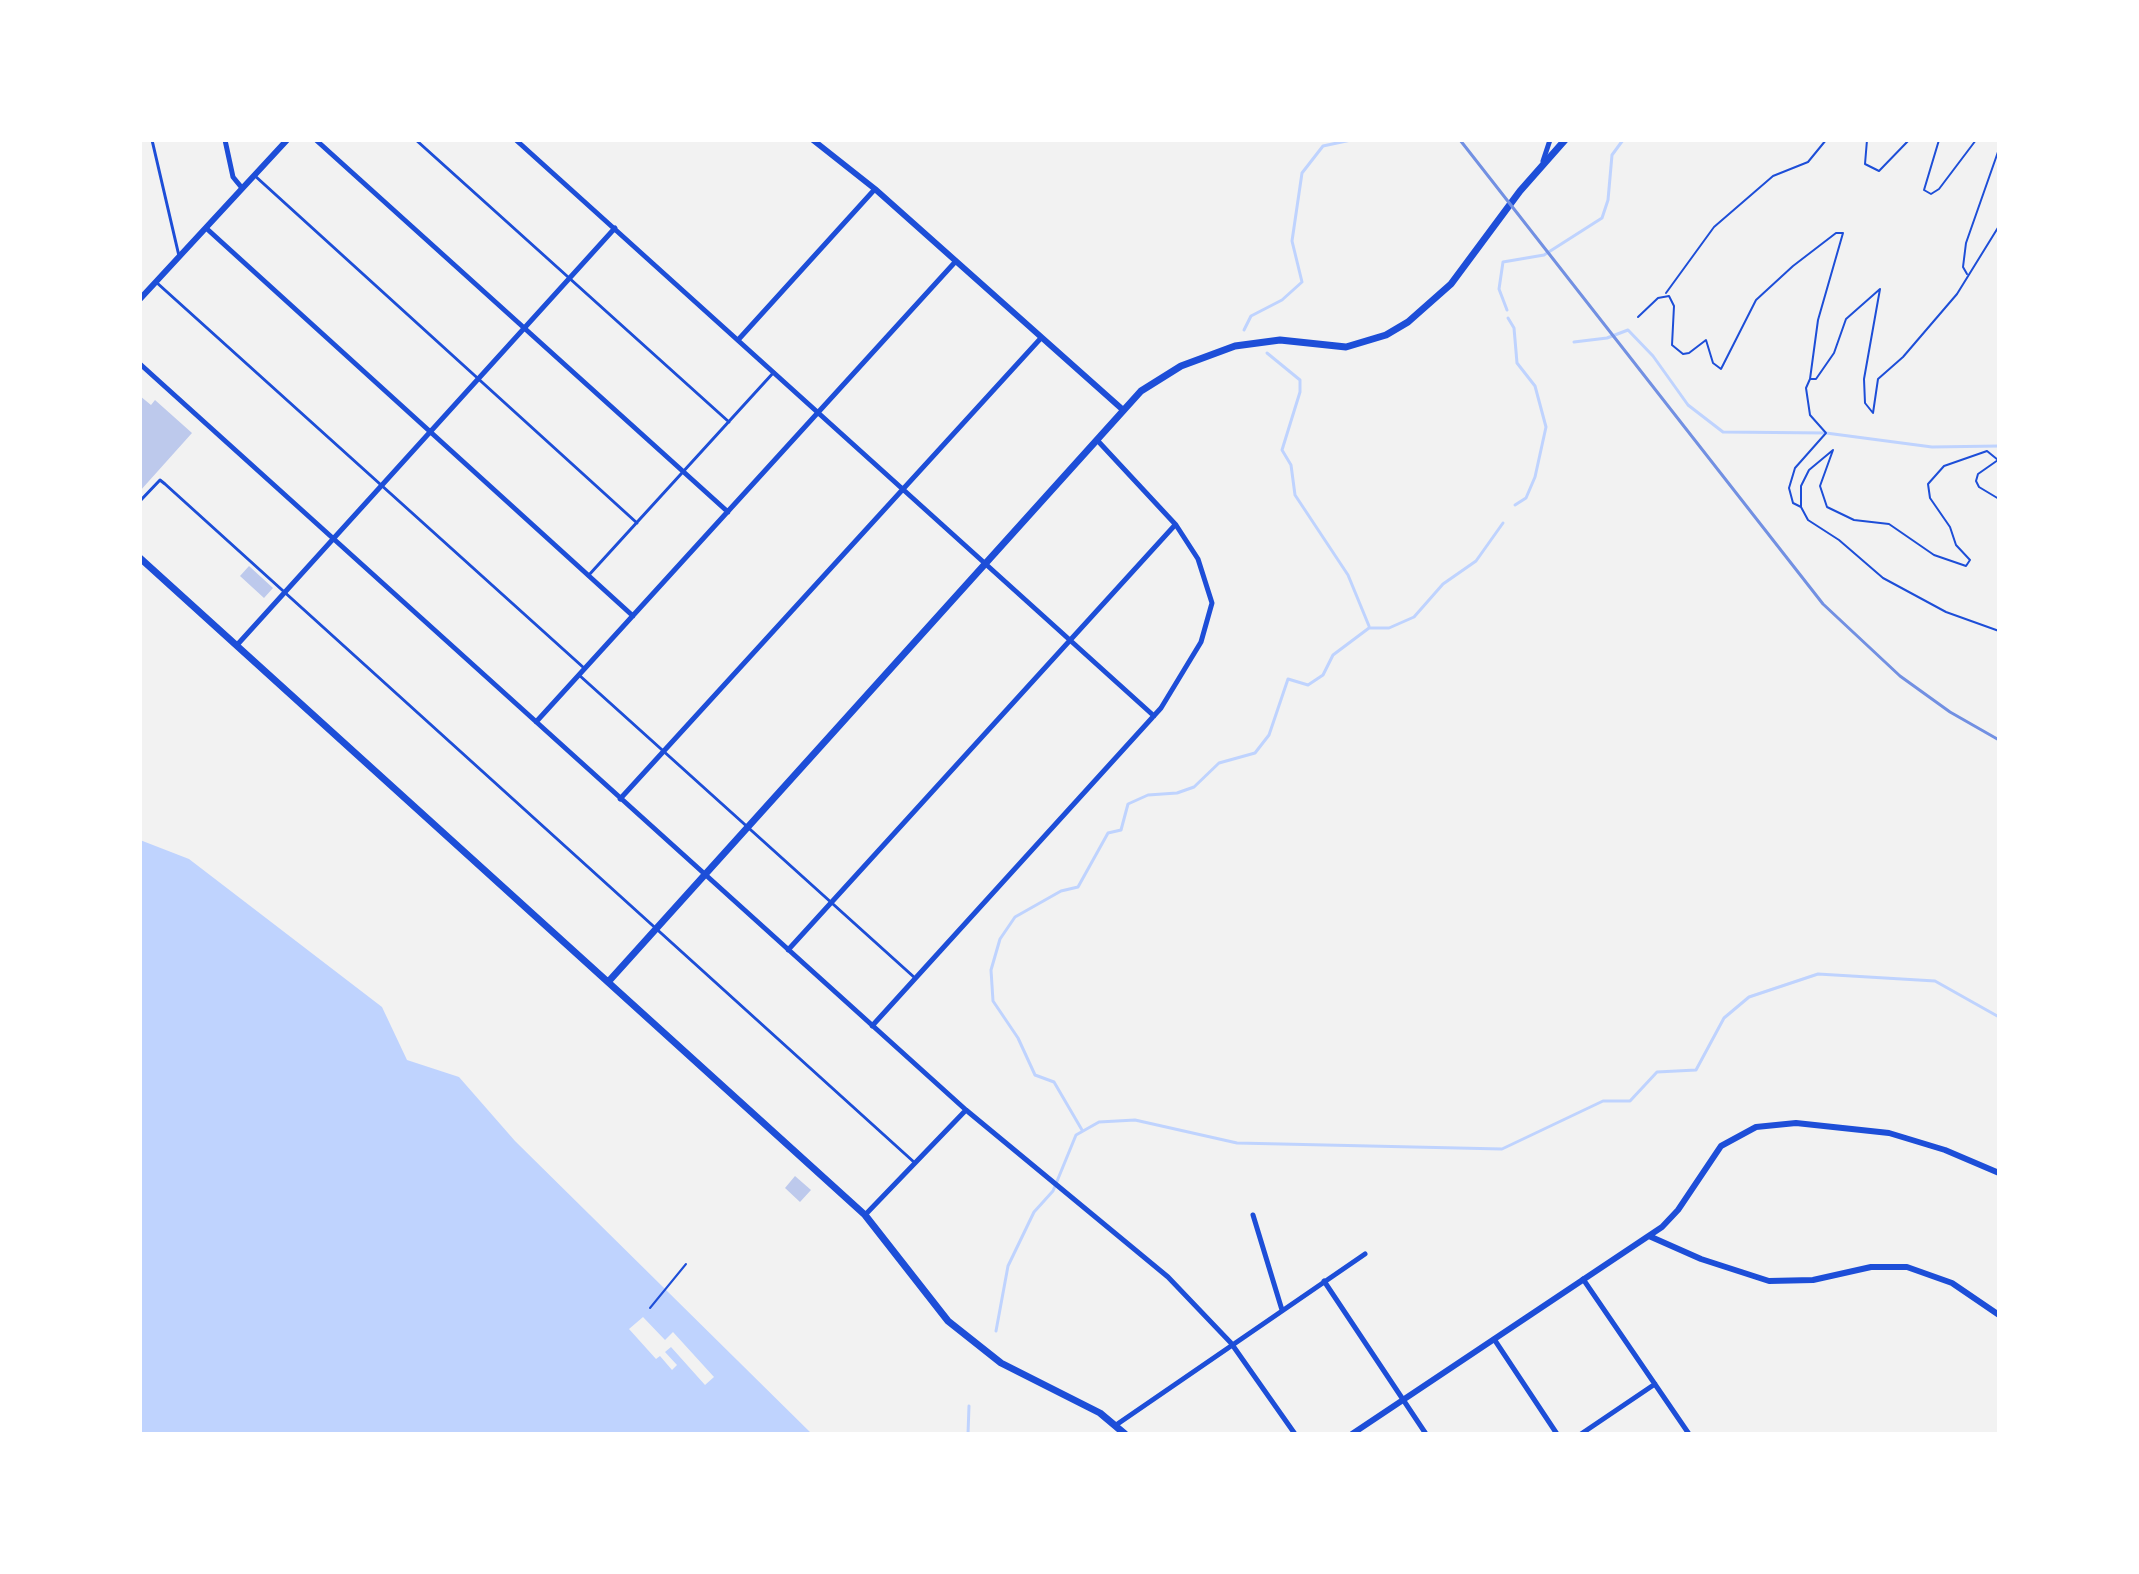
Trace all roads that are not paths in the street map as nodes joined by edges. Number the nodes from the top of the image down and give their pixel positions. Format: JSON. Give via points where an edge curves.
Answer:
{"nodes":[{"id":1,"x":152,"y":140,"type":"edge"},
{"id":2,"x":225,"y":140,"type":"edge"},
{"id":3,"x":287,"y":140,"type":"edge"},
{"id":4,"x":316,"y":140,"type":"edge"},
{"id":5,"x":416,"y":140,"type":"edge"},
{"id":6,"x":516,"y":140,"type":"edge"},
{"id":7,"x":813,"y":140,"type":"edge"},
{"id":8,"x":1550,"y":140,"type":"edge"},
{"id":9,"x":1565,"y":140,"type":"edge"},
{"id":10,"x":1542,"y":166,"type":"junction"},
{"id":11,"x":254,"y":175,"type":"junction"},
{"id":12,"x":242,"y":188,"type":"junction"},
{"id":13,"x":875,"y":189,"type":"junction"},
{"id":14,"x":206,"y":228,"type":"junction"},
{"id":15,"x":615,"y":228,"type":"junction"},
{"id":16,"x":179,"y":256,"type":"junction"},
{"id":17,"x":956,"y":261,"type":"junction"},
{"id":18,"x":569,"y":279,"type":"junction"},
{"id":19,"x":156,"y":282,"type":"junction"},
{"id":20,"x":140,"y":299,"type":"edge"},
{"id":21,"x":525,"y":328,"type":"junction"},
{"id":22,"x":1041,"y":338,"type":"junction"},
{"id":23,"x":738,"y":340,"type":"junction"},
{"id":24,"x":140,"y":364,"type":"edge"},
{"id":25,"x":774,"y":372,"type":"junction"},
{"id":26,"x":479,"y":378,"type":"junction"},
{"id":27,"x":1122,"y":409,"type":"junction"},
{"id":28,"x":818,"y":414,"type":"junction"},
{"id":29,"x":729,"y":422,"type":"junction"},
{"id":30,"x":430,"y":432,"type":"junction"},
{"id":31,"x":1097,"y":439,"type":"junction"},
{"id":32,"x":684,"y":471,"type":"junction"},
{"id":33,"x":382,"y":485,"type":"junction"},
{"id":34,"x":902,"y":489,"type":"junction"},
{"id":35,"x":140,"y":501,"type":"edge"},
{"id":36,"x":728,"y":512,"type":"junction"},
{"id":37,"x":637,"y":523,"type":"junction"},
{"id":38,"x":1176,"y":525,"type":"junction"},
{"id":39,"x":333,"y":539,"type":"junction"},
{"id":40,"x":140,"y":558,"type":"edge"},
{"id":41,"x":985,"y":564,"type":"junction"},
{"id":42,"x":588,"y":576,"type":"junction"},
{"id":43,"x":286,"y":591,"type":"junction"},
{"id":44,"x":633,"y":616,"type":"junction"},
{"id":45,"x":1071,"y":641,"type":"junction"},
{"id":46,"x":237,"y":645,"type":"junction"},
{"id":47,"x":585,"y":669,"type":"junction"},
{"id":48,"x":579,"y":675,"type":"junction"},
{"id":49,"x":1154,"y":716,"type":"junction"},
{"id":50,"x":536,"y":722,"type":"junction"},
{"id":51,"x":664,"y":752,"type":"junction"},
{"id":52,"x":620,"y":799,"type":"junction"},
{"id":53,"x":747,"y":827,"type":"junction"},
{"id":54,"x":704,"y":874,"type":"junction"},
{"id":55,"x":832,"y":903,"type":"junction"},
{"id":56,"x":655,"y":928,"type":"junction"},
{"id":57,"x":788,"y":950,"type":"junction"},
{"id":58,"x":916,"y":978,"type":"junction"},
{"id":59,"x":609,"y":981,"type":"junction"},
{"id":60,"x":872,"y":1026,"type":"junction"},
{"id":61,"x":966,"y":1110,"type":"junction"},
{"id":62,"x":915,"y":1163,"type":"junction"},
{"id":63,"x":1999,"y":1173,"type":"edge"},
{"id":64,"x":865,"y":1215,"type":"junction"},
{"id":65,"x":1253,"y":1215,"type":"dead end"},
{"id":66,"x":1649,"y":1236,"type":"junction"},
{"id":67,"x":1365,"y":1254,"type":"dead end"},
{"id":68,"x":1583,"y":1279,"type":"junction"},
{"id":69,"x":1324,"y":1281,"type":"junction"},
{"id":70,"x":1282,"y":1310,"type":"junction"},
{"id":71,"x":1999,"y":1315,"type":"edge"},
{"id":72,"x":1494,"y":1339,"type":"junction"},
{"id":73,"x":1231,"y":1343,"type":"junction"},
{"id":74,"x":1655,"y":1384,"type":"junction"},
{"id":75,"x":1403,"y":1400,"type":"junction"},
{"id":76,"x":1116,"y":1425,"type":"junction"},
{"id":77,"x":1125,"y":1434,"type":"edge"},
{"id":78,"x":1295,"y":1434,"type":"edge"},
{"id":79,"x":1352,"y":1434,"type":"edge"},
{"id":80,"x":1426,"y":1434,"type":"edge"},
{"id":81,"x":1557,"y":1434,"type":"edge"},
{"id":82,"x":1581,"y":1434,"type":"edge"},
{"id":83,"x":1689,"y":1434,"type":"edge"}],
"edges":[{"from":1,"to":16,"type":"lane"},
{"from":2,"to":12,"type":"street","via":[[233,177]]},
{"from":3,"to":11,"type":"street"},
{"from":4,"to":21,"type":"street"},
{"from":5,"to":18,"type":"lane"},
{"from":6,"to":15,"type":"street"},
{"from":7,"to":13,"type":"street"},
{"from":8,"to":10,"type":"street"},
{"from":9,"to":10,"type":"main road"},
{"from":10,"to":27,"type":"main road","via":[[1451,284],[1386,335],[1346,347],[1252,342],[1181,366]]},
{"from":11,"to":12,"type":"street"},
{"from":11,"to":26,"type":"lane"},
{"from":12,"to":14,"type":"street"},
{"from":13,"to":17,"type":"street"},
{"from":13,"to":23,"type":"street"},
{"from":14,"to":16,"type":"street"},
{"from":14,"to":30,"type":"street"},
{"from":15,"to":18,"type":"street"},
{"from":15,"to":23,"type":"street"},
{"from":16,"to":19,"type":"street"},
{"from":17,"to":22,"type":"street"},
{"from":17,"to":28,"type":"street"},
{"from":18,"to":21,"type":"street"},
{"from":18,"to":29,"type":"lane"},
{"from":19,"to":20,"type":"street"},
{"from":19,"to":33,"type":"lane"},
{"from":21,"to":26,"type":"street"},
{"from":21,"to":32,"type":"street"},
{"from":22,"to":27,"type":"street"},
{"from":22,"to":34,"type":"street"},
{"from":23,"to":25,"type":"street"},
{"from":24,"to":39,"type":"street"},
{"from":25,"to":28,"type":"street"},
{"from":25,"to":29,"type":"lane"},
{"from":26,"to":30,"type":"street"},
{"from":26,"to":37,"type":"lane"},
{"from":27,"to":31,"type":"main road"},
{"from":28,"to":34,"type":"street"},
{"from":28,"to":36,"type":"street"},
{"from":29,"to":32,"type":"lane"},
{"from":30,"to":33,"type":"street"},
{"from":30,"to":42,"type":"street"},
{"from":31,"to":38,"type":"street"},
{"from":31,"to":41,"type":"main road"},
{"from":32,"to":36,"type":"street"},
{"from":32,"to":37,"type":"lane"},
{"from":33,"to":39,"type":"street"},
{"from":33,"to":47,"type":"lane"},
{"from":34,"to":41,"type":"street"},
{"from":34,"to":51,"type":"street"},
{"from":35,"to":43,"type":"lane","via":[[160,480]]},
{"from":36,"to":44,"type":"street"},
{"from":37,"to":42,"type":"lane"},
{"from":38,"to":45,"type":"street"},
{"from":38,"to":49,"type":"street","via":[[1198,559],[1212,603],[1201,642]]},
{"from":39,"to":43,"type":"street"},
{"from":39,"to":50,"type":"street"},
{"from":40,"to":46,"type":"main road"},
{"from":41,"to":45,"type":"street"},
{"from":41,"to":53,"type":"main road"},
{"from":42,"to":44,"type":"street"},
{"from":43,"to":46,"type":"street"},
{"from":43,"to":56,"type":"lane"},
{"from":44,"to":47,"type":"street"},
{"from":45,"to":49,"type":"street"},
{"from":45,"to":55,"type":"street"},
{"from":46,"to":59,"type":"main road"},
{"from":47,"to":48,"type":"street"},
{"from":48,"to":50,"type":"street"},
{"from":48,"to":51,"type":"lane"},
{"from":49,"to":58,"type":"street"},
{"from":50,"to":52,"type":"street"},
{"from":51,"to":52,"type":"street"},
{"from":51,"to":53,"type":"lane"},
{"from":52,"to":54,"type":"street"},
{"from":53,"to":54,"type":"main road"},
{"from":53,"to":55,"type":"lane"},
{"from":54,"to":56,"type":"main road"},
{"from":54,"to":57,"type":"street"},
{"from":55,"to":57,"type":"street"},
{"from":55,"to":58,"type":"lane"},
{"from":56,"to":59,"type":"main road"},
{"from":56,"to":62,"type":"lane"},
{"from":57,"to":60,"type":"street"},
{"from":58,"to":60,"type":"street"},
{"from":59,"to":64,"type":"main road"},
{"from":60,"to":61,"type":"street"},
{"from":61,"to":62,"type":"street"},
{"from":61,"to":73,"type":"street","via":[[1152,1263]]},
{"from":62,"to":64,"type":"street"},
{"from":63,"to":66,"type":"street","via":[[1904,1136],[1771,1124],[1721,1146],[1678,1210]]},
{"from":64,"to":76,"type":"main road","via":[[936,1309],[981,1349]]},
{"from":65,"to":70,"type":"street"},
{"from":66,"to":68,"type":"street"},
{"from":66,"to":71,"type":"street","via":[[1769,1281],[1907,1267],[1952,1283]]},
{"from":67,"to":69,"type":"street"},
{"from":68,"to":72,"type":"street"},
{"from":68,"to":74,"type":"street"},
{"from":69,"to":70,"type":"street"},
{"from":69,"to":75,"type":"street"},
{"from":70,"to":73,"type":"street"},
{"from":72,"to":75,"type":"street"},
{"from":72,"to":81,"type":"street"},
{"from":73,"to":76,"type":"street"},
{"from":73,"to":78,"type":"street"},
{"from":74,"to":82,"type":"street"},
{"from":74,"to":83,"type":"street"},
{"from":75,"to":79,"type":"street"},
{"from":75,"to":80,"type":"street"},
{"from":76,"to":77,"type":"main road"}]}
